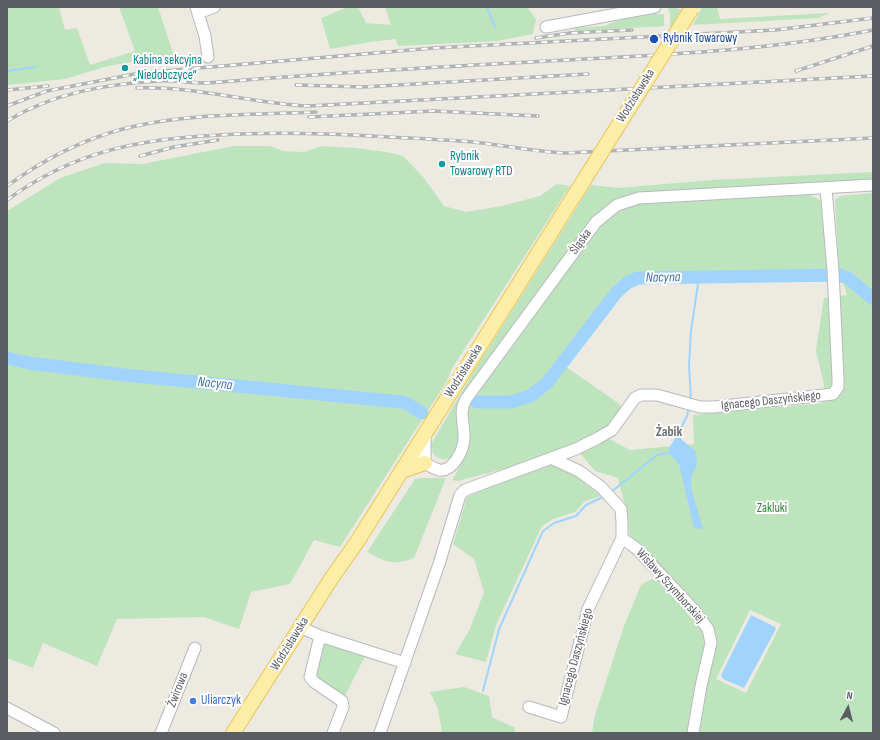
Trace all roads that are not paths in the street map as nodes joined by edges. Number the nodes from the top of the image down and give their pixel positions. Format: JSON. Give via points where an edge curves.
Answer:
{"nodes":[{"id":1,"x":214,"y":7,"type":"edge"},
{"id":2,"x":655,"y":7,"type":"edge"},
{"id":3,"x":692,"y":8,"type":"edge"},
{"id":4,"x":197,"y":10,"type":"edge"},
{"id":5,"x":546,"y":27,"type":"dead end"},
{"id":6,"x":208,"y":56,"type":"dead end"},
{"id":7,"x":873,"y":185,"type":"edge"},
{"id":8,"x":826,"y":188,"type":"junction"},
{"id":9,"x":425,"y":434,"type":"junction"},
{"id":10,"x":572,"y":450,"type":"junction"},
{"id":11,"x":411,"y":456,"type":"junction"},
{"id":12,"x":551,"y":458,"type":"junction"},
{"id":13,"x":425,"y":463,"type":"junction"},
{"id":14,"x":402,"y":471,"type":"junction"},
{"id":15,"x":579,"y":471,"type":"junction"},
{"id":16,"x":622,"y":538,"type":"junction"},
{"id":17,"x":300,"y":627,"type":"junction"},
{"id":18,"x":320,"y":636,"type":"junction"},
{"id":19,"x":194,"y":648,"type":"dead end"},
{"id":20,"x":405,"y":663,"type":"junction"},
{"id":21,"x":530,"y":707,"type":"dead end"},
{"id":22,"x":7,"y":708,"type":"edge"},
{"id":23,"x":54,"y":733,"type":"edge"},
{"id":24,"x":161,"y":733,"type":"edge"},
{"id":25,"x":233,"y":733,"type":"edge"},
{"id":26,"x":333,"y":733,"type":"edge"},
{"id":27,"x":380,"y":733,"type":"edge"},
{"id":28,"x":693,"y":733,"type":"edge"}],
"edges":[{"from":1,"to":4,"type":"street"},
{"from":2,"to":5,"type":"street"},
{"from":3,"to":9,"type":"main road","name":"Wodzisławska","bridge":true},
{"from":4,"to":6,"type":"street"},
{"from":7,"to":8,"type":"street","name":"Śląska"},
{"from":8,"to":10,"type":"street","name":"Ignacego Daszyńskiego","via":[[838,387],[833,394],[714,408],[700,407],[656,395],[641,395],[635,398],[612,430]]},
{"from":8,"to":13,"type":"street","name":"Śląska","via":[[640,198],[627,200],[614,207],[596,222],[465,401],[461,412],[464,442],[455,462],[442,470]]},
{"from":9,"to":11,"type":"main road","name":"Wodzisławska"},
{"from":9,"to":13,"type":"street"},
{"from":10,"to":12,"type":"street","name":"Ignacego Daszyńskiego"},
{"from":10,"to":15,"type":"street"},
{"from":11,"to":13,"type":"street","name":"Śląska"},
{"from":11,"to":14,"type":"main road","name":"Wodzisławska"},
{"from":12,"to":15,"type":"street","name":"Ignacego Daszyńskiego"},
{"from":12,"to":20,"type":"street","name":"Ignacego Daszyńskiego","via":[[465,490],[460,495]]},
{"from":13,"to":14,"type":"main road"},
{"from":14,"to":17,"type":"main road","name":"Wodzisławska"},
{"from":15,"to":16,"type":"street","name":"Ignacego Daszyńskiego","via":[[611,496],[621,509]]},
{"from":16,"to":21,"type":"street","name":"Ignacego Daszyńskiego","via":[[588,608],[560,717]]},
{"from":16,"to":28,"type":"street","name":"Wisławy Szymborskiej","via":[[637,549],[694,610],[708,629],[710,643]]},
{"from":17,"to":18,"type":"street"},
{"from":17,"to":25,"type":"main road","name":"Wodzisławska"},
{"from":18,"to":20,"type":"street"},
{"from":18,"to":26,"type":"street","via":[[310,677],[342,701],[343,707]]},
{"from":19,"to":24,"type":"street","name":"Żwirowa"},
{"from":20,"to":27,"type":"street","name":"Ignacego Daszyńskiego"},
{"from":22,"to":23,"type":"street"}]}
